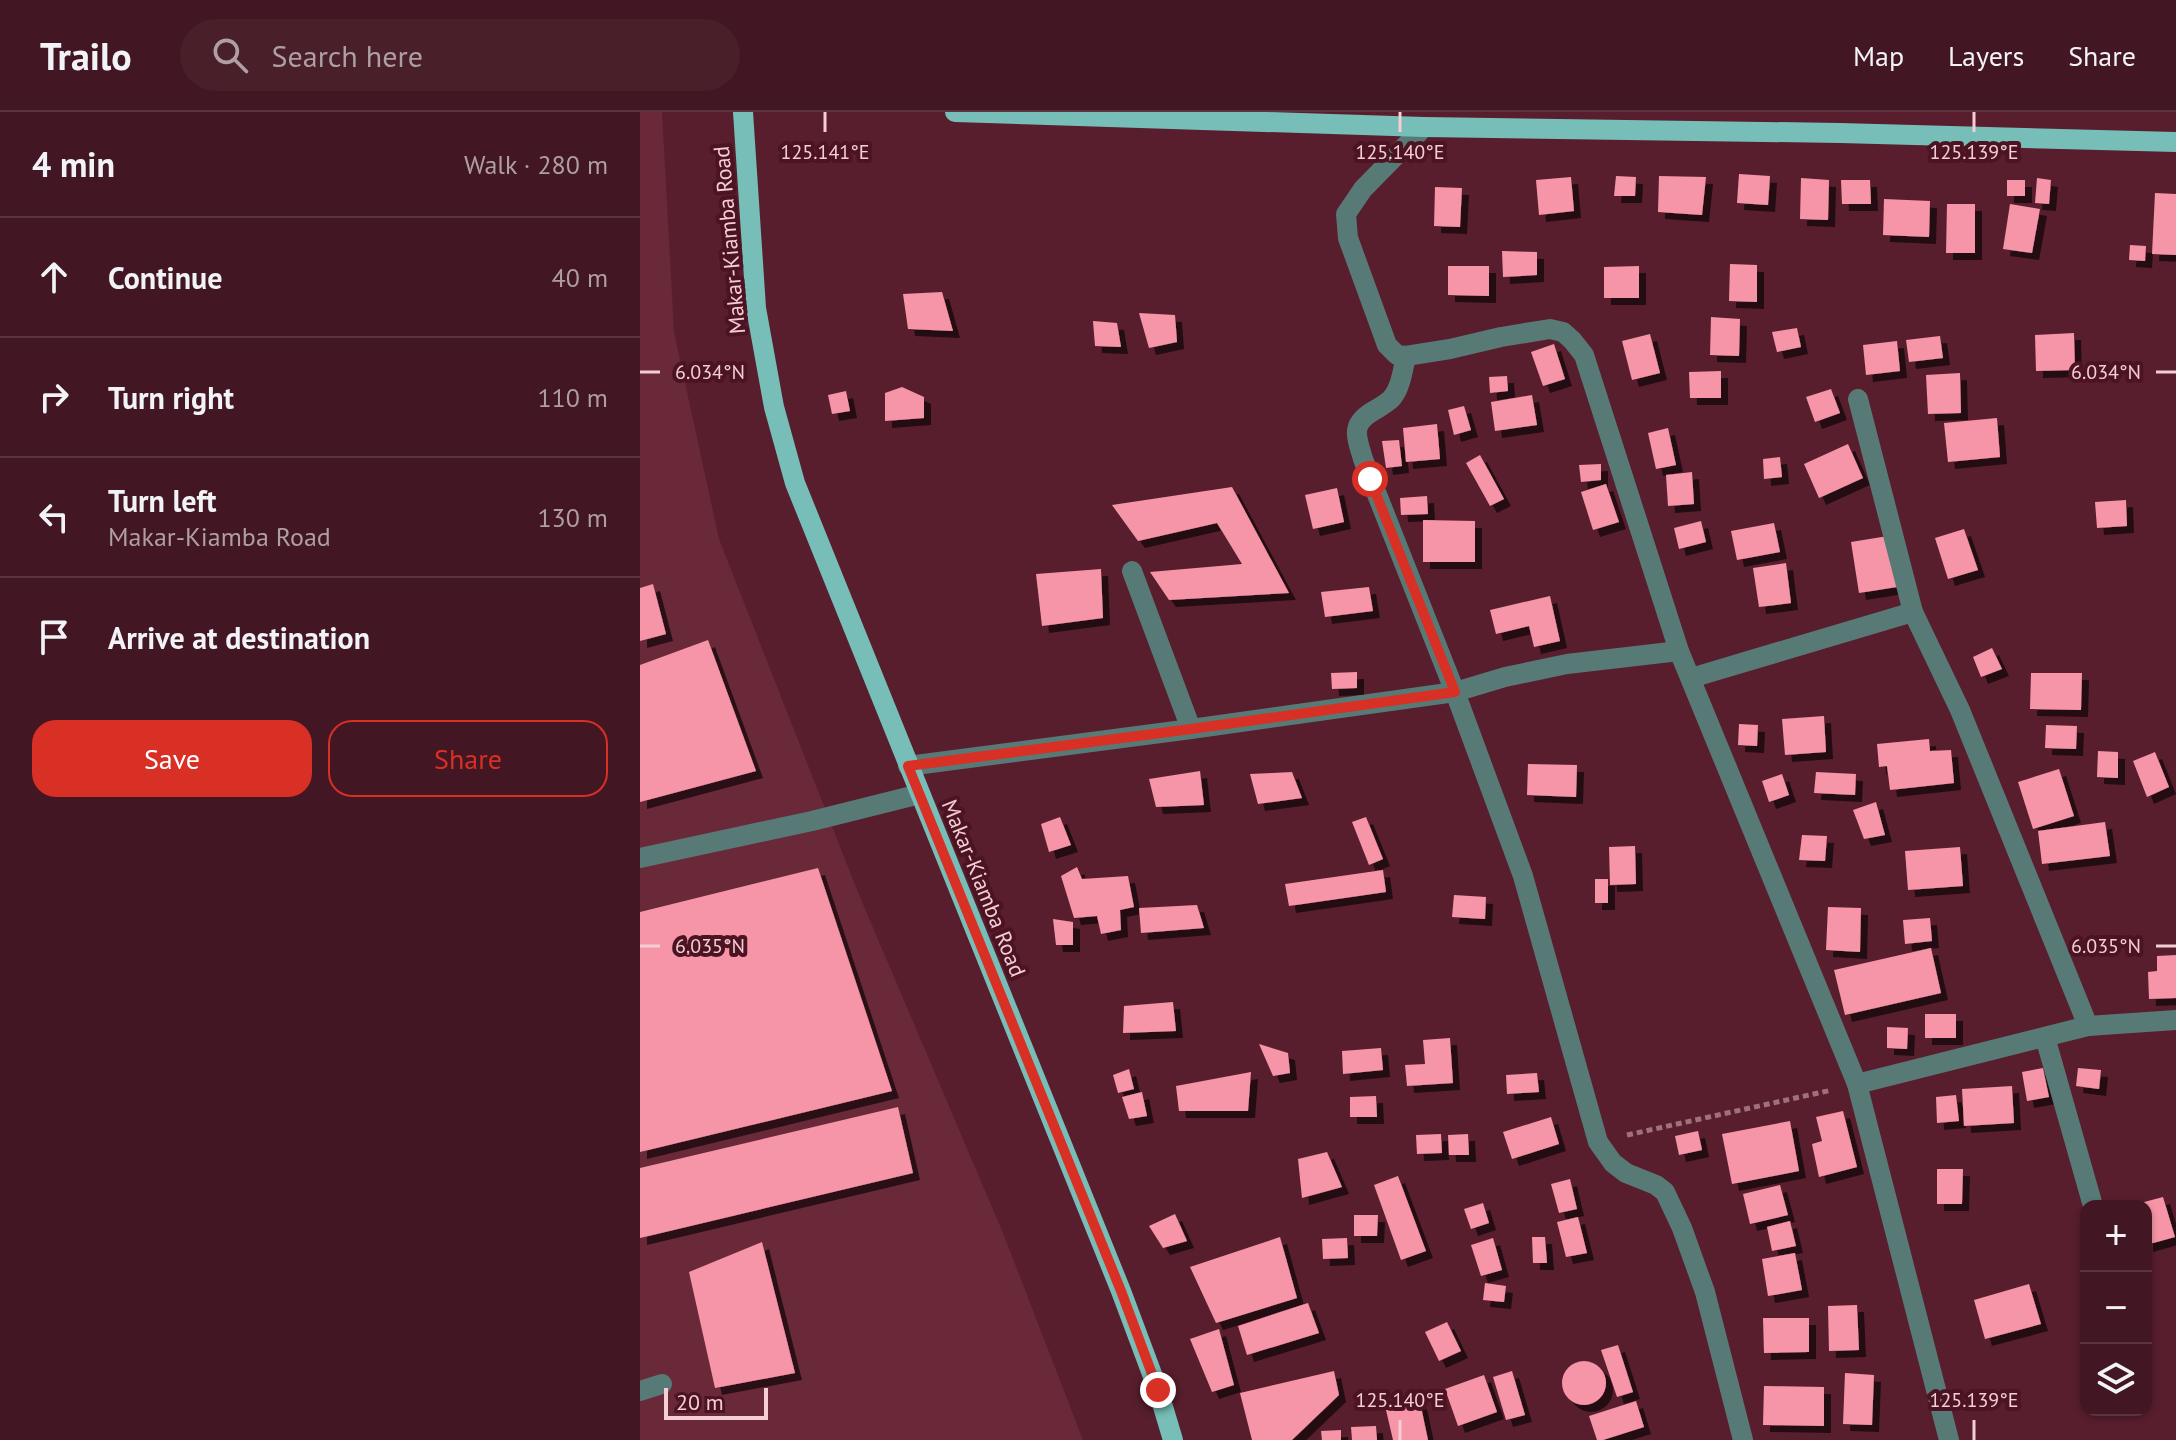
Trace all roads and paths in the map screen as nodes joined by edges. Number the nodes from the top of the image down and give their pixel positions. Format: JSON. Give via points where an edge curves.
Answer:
{"nodes":[{"id":1,"x":743,"y":112,"type":"edge"},
{"id":2,"x":955,"y":112,"type":"edge"},
{"id":3,"x":1424,"y":127,"type":"junction"},
{"id":4,"x":2176,"y":142,"type":"edge"},
{"id":5,"x":1406,"y":356,"type":"junction"},
{"id":6,"x":1858,"y":399,"type":"dead end"},
{"id":7,"x":1132,"y":571,"type":"dead end"},
{"id":8,"x":1913,"y":612,"type":"junction"},
{"id":9,"x":1679,"y":651,"type":"junction"},
{"id":10,"x":1691,"y":678,"type":"junction"},
{"id":11,"x":1455,"y":692,"type":"junction"},
{"id":12,"x":1191,"y":729,"type":"junction"},
{"id":13,"x":908,"y":766,"type":"junction"},
{"id":14,"x":920,"y":794,"type":"junction"},
{"id":15,"x":640,"y":858,"type":"edge"},
{"id":16,"x":2176,"y":1020,"type":"edge"},
{"id":17,"x":2088,"y":1026,"type":"junction"},
{"id":18,"x":2045,"y":1037,"type":"junction"},
{"id":19,"x":1857,"y":1084,"type":"junction"},
{"id":20,"x":1598,"y":1142,"type":"junction"},
{"id":21,"x":2091,"y":1200,"type":"edge"},
{"id":22,"x":662,"y":1384,"type":"dead end"},
{"id":23,"x":640,"y":1391,"type":"edge"},
{"id":24,"x":1173,"y":1440,"type":"edge"},
{"id":25,"x":1743,"y":1440,"type":"edge"},
{"id":26,"x":1949,"y":1440,"type":"edge"}],
"edges":[{"from":1,"to":13,"type":"main road","name":"Makar-Kiamba Road","via":[[756,308],[774,407],[795,483]]},
{"from":2,"to":3,"type":"main road"},
{"from":3,"to":4,"type":"main road"},
{"from":3,"to":5,"type":"street","via":[[1363,189],[1346,214],[1348,238],[1387,345]]},
{"from":5,"to":9,"type":"street","via":[[1550,329],[1572,340],[1591,373]]},
{"from":5,"to":11,"type":"street","via":[[1392,398],[1361,419],[1356,433]]},
{"from":6,"to":8,"type":"street"},
{"from":7,"to":12,"type":"street"},
{"from":8,"to":10,"type":"street"},
{"from":8,"to":17,"type":"street","via":[[1960,710]]},
{"from":9,"to":10,"type":"street"},
{"from":9,"to":11,"type":"street","via":[[1567,664]]},
{"from":10,"to":19,"type":"street"},
{"from":11,"to":12,"type":"street"},
{"from":11,"to":20,"type":"street","via":[[1523,876]]},
{"from":12,"to":13,"type":"street"},
{"from":13,"to":14,"type":"main road","name":"Makar-Kiamba Road"},
{"from":14,"to":15,"type":"street"},
{"from":14,"to":24,"type":"main road","name":"Makar-Kiamba Road","via":[[1121,1291]]},
{"from":16,"to":17,"type":"street"},
{"from":17,"to":18,"type":"street"},
{"from":18,"to":19,"type":"street"},
{"from":18,"to":21,"type":"street"},
{"from":19,"to":20,"type":"path"},
{"from":19,"to":26,"type":"street"},
{"from":20,"to":25,"type":"street","via":[[1626,1173],[1665,1192],[1705,1292]]},
{"from":22,"to":23,"type":"street"}]}
